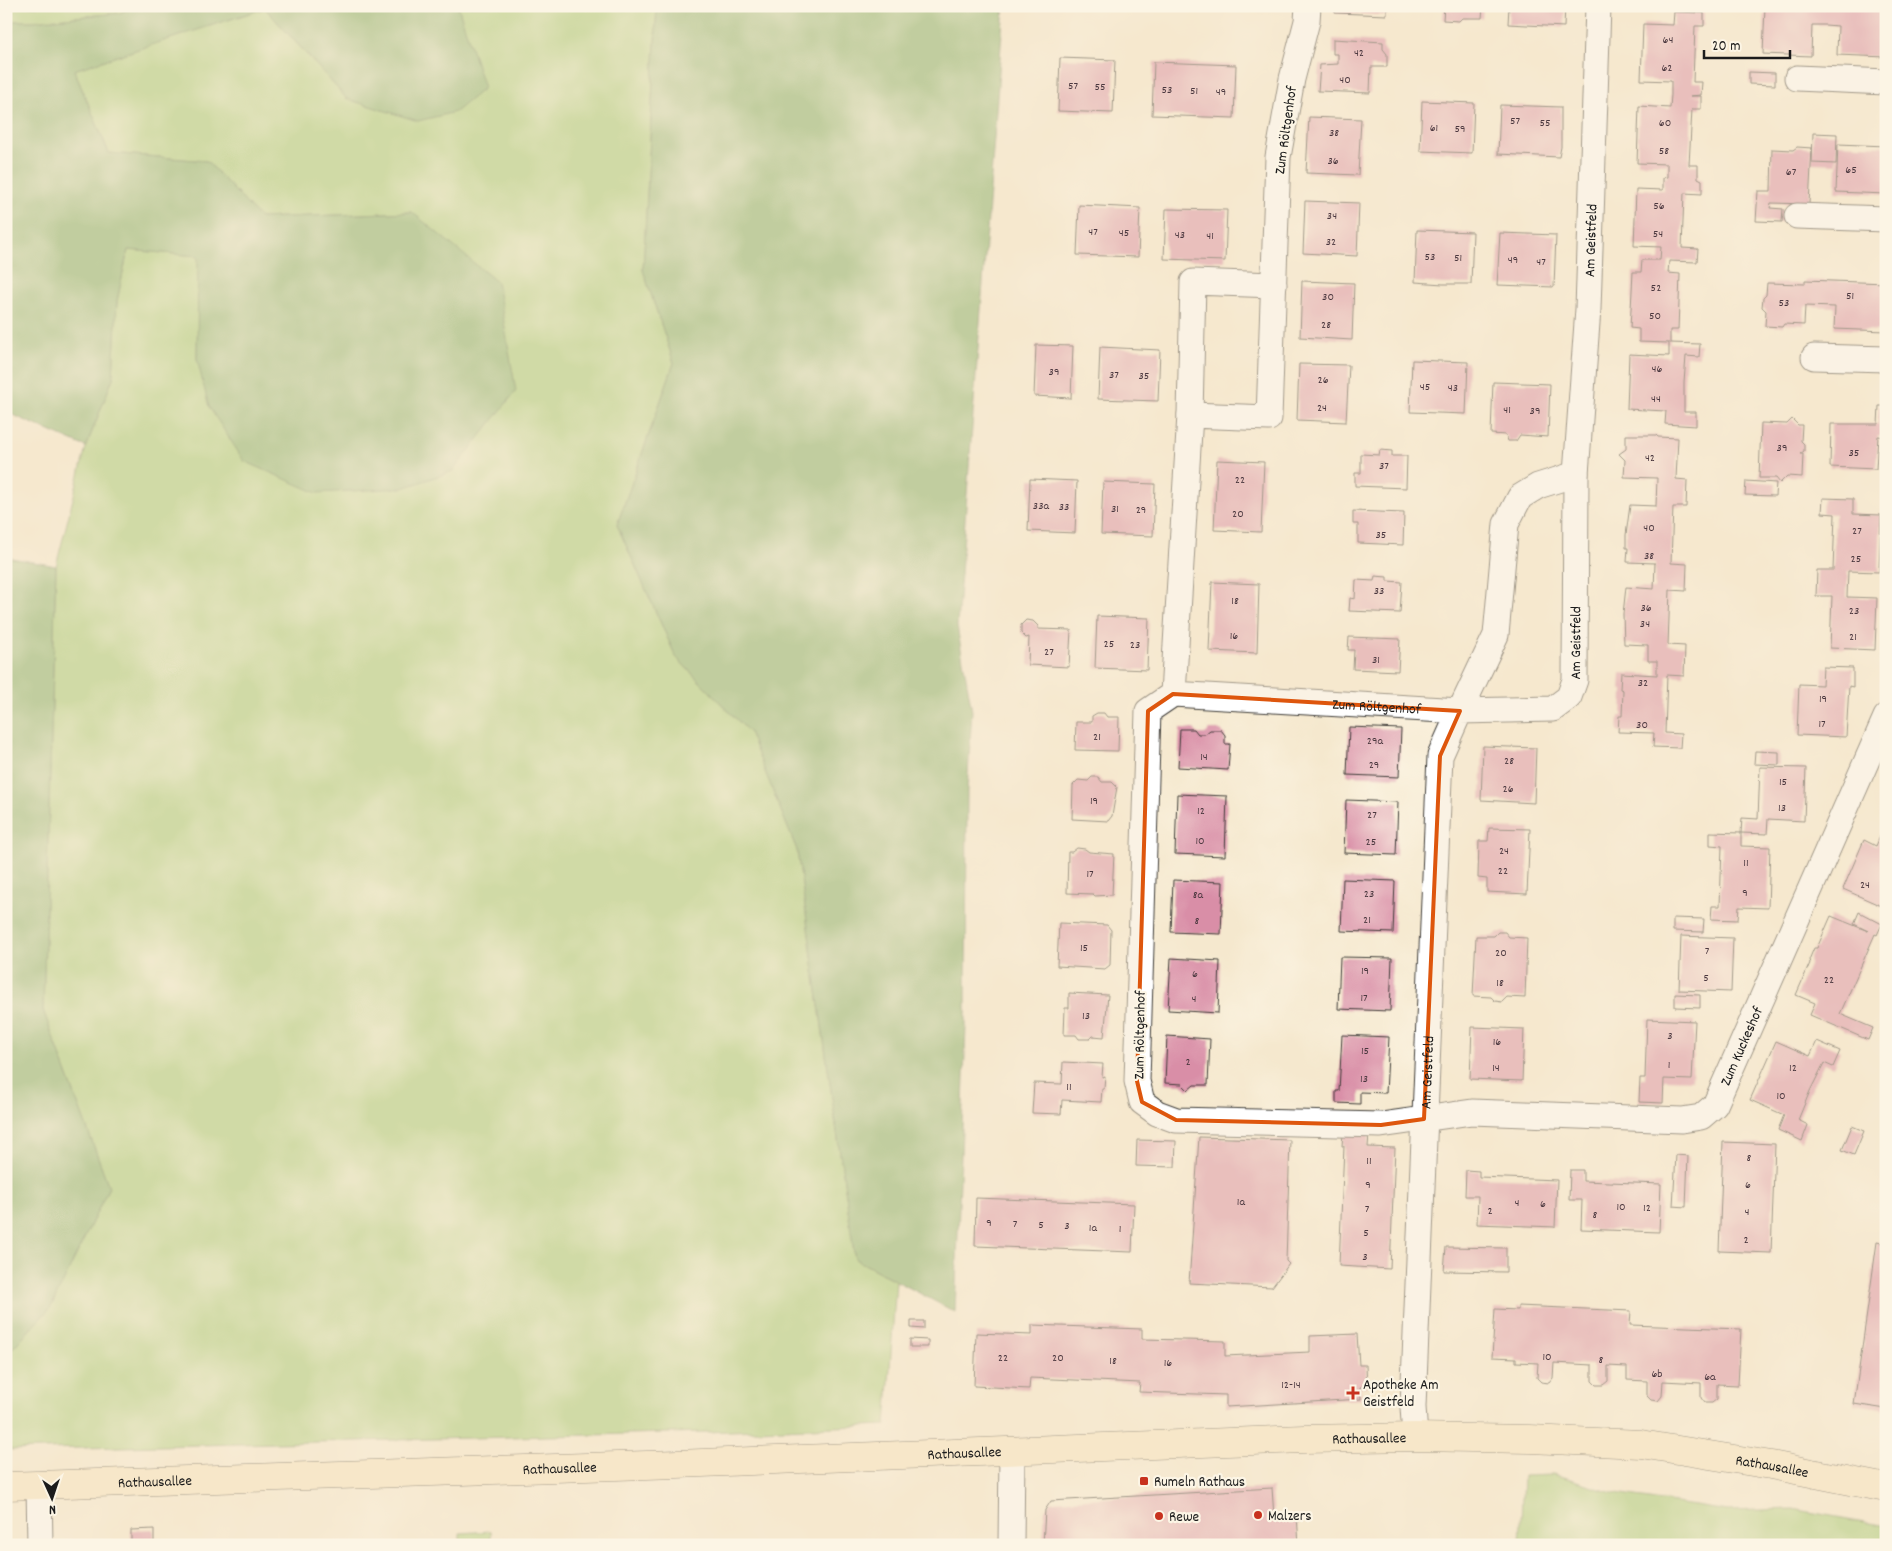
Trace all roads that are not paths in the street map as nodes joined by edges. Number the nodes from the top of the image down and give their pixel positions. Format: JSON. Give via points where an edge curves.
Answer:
{"nodes":[{"id":1,"x":1308,"y":6,"type":"edge"},
{"id":2,"x":1598,"y":6,"type":"edge"},
{"id":3,"x":1797,"y":78,"type":"dead end"},
{"id":4,"x":1886,"y":82,"type":"edge"},
{"id":5,"x":1797,"y":216,"type":"dead end"},
{"id":6,"x":1886,"y":219,"type":"edge"},
{"id":7,"x":1274,"y":285,"type":"junction"},
{"id":8,"x":1814,"y":358,"type":"dead end"},
{"id":9,"x":1886,"y":359,"type":"edge"},
{"id":10,"x":1190,"y":415,"type":"junction"},
{"id":11,"x":1576,"y":474,"type":"junction"},
{"id":12,"x":1173,"y":694,"type":"junction"},
{"id":13,"x":1460,"y":711,"type":"junction"},
{"id":14,"x":1886,"y":717,"type":"edge"},
{"id":15,"x":1424,"y":1119,"type":"junction"},
{"id":16,"x":1415,"y":1438,"type":"junction"},
{"id":17,"x":1012,"y":1451,"type":"junction"},
{"id":18,"x":39,"y":1485,"type":"junction"},
{"id":19,"x":6,"y":1486,"type":"edge"},
{"id":20,"x":1886,"y":1488,"type":"edge"},
{"id":21,"x":40,"y":1545,"type":"edge"},
{"id":22,"x":1011,"y":1545,"type":"edge"}],
"edges":[{"from":1,"to":7,"type":"street","name":"Zum Röltgenhof","via":[[1278,157]]},
{"from":2,"to":11,"type":"street","name":"Am Geistfeld","via":[[1588,309]]},
{"from":3,"to":4,"type":"street"},
{"from":5,"to":6,"type":"street"},
{"from":7,"to":10,"type":"street","name":"Zum Röltgenhof","via":[[1269,418]]},
{"from":7,"to":10,"type":"street","via":[[1193,282]]},
{"from":8,"to":9,"type":"street"},
{"from":10,"to":12,"type":"street"},
{"from":11,"to":13,"type":"street","name":"Am Geistfeld","via":[[1538,486],[1520,497],[1506,524],[1496,635]]},
{"from":11,"to":13,"type":"street","name":"Am Geistfeld","via":[[1575,680],[1569,697],[1553,709]]},
{"from":12,"to":13,"type":"street","name":"Zum Röltgenhof"},
{"from":12,"to":15,"type":"street","name":"Zum Röltgenhof","via":[[1148,711],[1137,1081],[1142,1102],[1157,1113],[1176,1120],[1380,1125]]},
{"from":13,"to":15,"type":"street","name":"Am Geistfeld","via":[[1440,756]]},
{"from":14,"to":15,"type":"street","name":"Zum Kuckeshof","via":[[1715,1105],[1701,1117],[1682,1120],[1472,1112]]},
{"from":15,"to":16,"type":"street","name":"Am Geistfeld"},
{"from":16,"to":17,"type":"main road","name":"Rathausallee","via":[[1304,1439]]},
{"from":16,"to":20,"type":"main road","name":"Rathausallee","via":[[1641,1444]]},
{"from":17,"to":18,"type":"main road","name":"Rathausallee"},
{"from":17,"to":22,"type":"street"},
{"from":18,"to":19,"type":"main road","name":"Rathausallee"},
{"from":18,"to":21,"type":"street"}]}
